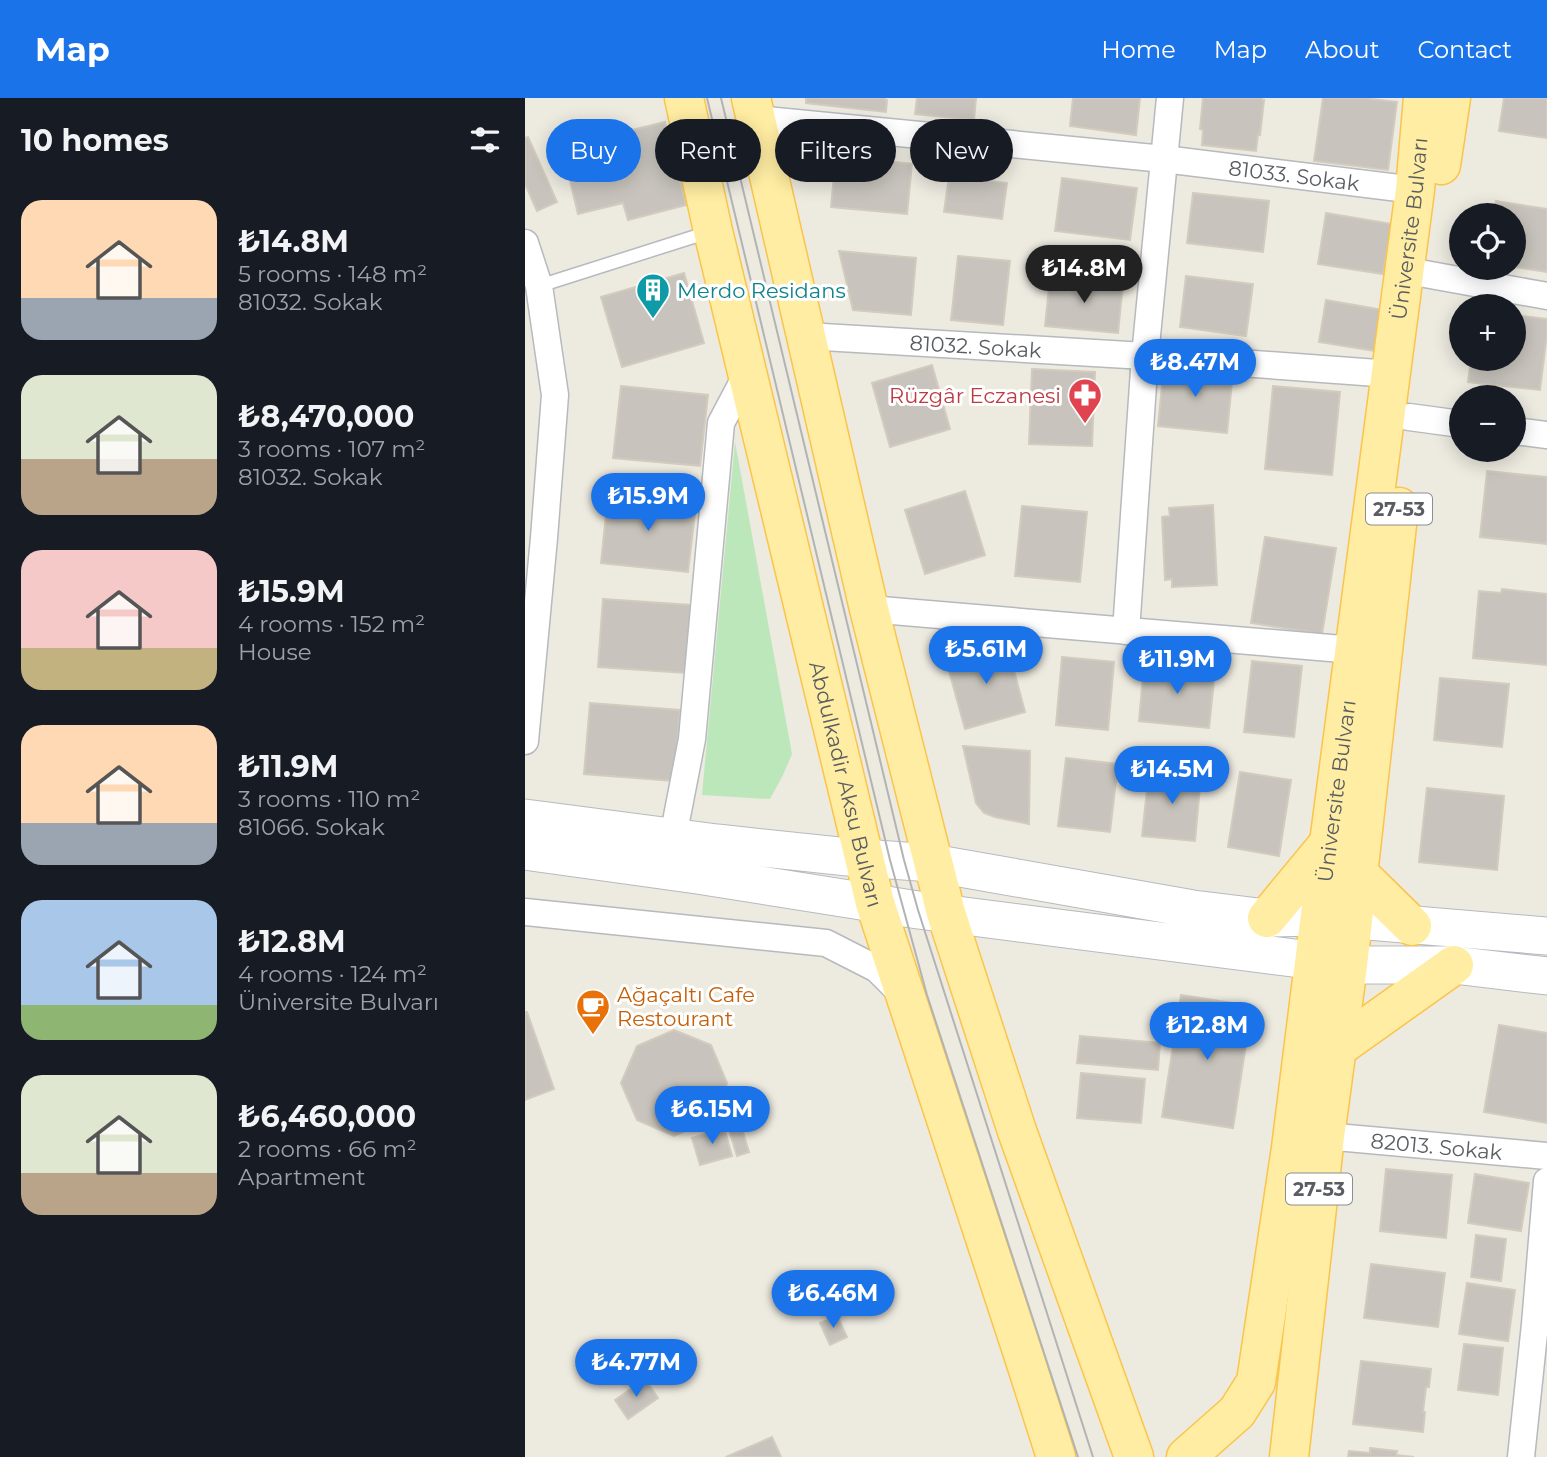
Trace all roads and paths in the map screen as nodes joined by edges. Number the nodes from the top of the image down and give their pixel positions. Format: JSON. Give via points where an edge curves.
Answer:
{"nodes":[{"id":1,"x":684,"y":98,"type":"edge"},
{"id":2,"x":1170,"y":98,"type":"edge"},
{"id":3,"x":1423,"y":98,"type":"edge"},
{"id":4,"x":1451,"y":98,"type":"edge"},
{"id":5,"x":754,"y":108,"type":"edge"},
{"id":6,"x":1164,"y":159,"type":"junction"},
{"id":7,"x":1415,"y":190,"type":"junction"},
{"id":8,"x":713,"y":231,"type":"junction"},
{"id":9,"x":525,"y":243,"type":"edge"},
{"id":10,"x":1425,"y":274,"type":"junction"},
{"id":11,"x":539,"y":286,"type":"junction"},
{"id":12,"x":1547,"y":296,"type":"edge"},
{"id":13,"x":806,"y":335,"type":"junction"},
{"id":14,"x":1145,"y":356,"type":"junction"},
{"id":15,"x":748,"y":372,"type":"junction"},
{"id":16,"x":1391,"y":374,"type":"junction"},
{"id":17,"x":1409,"y":417,"type":"junction"},
{"id":18,"x":1449,"y":422,"type":"edge"},
{"id":19,"x":1526,"y":432,"type":"edge"},
{"id":20,"x":1547,"y":435,"type":"edge"},
{"id":21,"x":534,"y":537,"type":"edge"},
{"id":22,"x":869,"y":610,"type":"junction"},
{"id":23,"x":1126,"y":631,"type":"junction"},
{"id":24,"x":1354,"y":650,"type":"junction"},
{"id":25,"x":525,"y":741,"type":"edge"},
{"id":26,"x":525,"y":818,"type":"edge"},
{"id":27,"x":673,"y":837,"type":"junction"},
{"id":28,"x":1329,"y":843,"type":"junction"},
{"id":29,"x":525,"y":851,"type":"edge"},
{"id":30,"x":865,"y":858,"type":"junction"},
{"id":31,"x":932,"y":863,"type":"junction"},
{"id":32,"x":1358,"y":873,"type":"junction"},
{"id":33,"x":875,"y":903,"type":"junction"},
{"id":34,"x":525,"y":912,"type":"edge"},
{"id":35,"x":946,"y":913,"type":"junction"},
{"id":36,"x":1267,"y":918,"type":"junction"},
{"id":37,"x":1337,"y":919,"type":"junction"},
{"id":38,"x":1412,"y":926,"type":"junction"},
{"id":39,"x":1547,"y":936,"type":"edge"},
{"id":40,"x":1331,"y":963,"type":"junction"},
{"id":41,"x":1454,"y":965,"type":"junction"},
{"id":42,"x":1547,"y":976,"type":"edge"},
{"id":43,"x":905,"y":997,"type":"junction"},
{"id":44,"x":1336,"y":1049,"type":"junction"},
{"id":45,"x":1325,"y":1136,"type":"junction"},
{"id":46,"x":1547,"y":1156,"type":"edge"},
{"id":47,"x":1547,"y":1181,"type":"edge"},
{"id":48,"x":1541,"y":1325,"type":"edge"},
{"id":49,"x":1056,"y":1457,"type":"edge"},
{"id":50,"x":1135,"y":1457,"type":"edge"},
{"id":51,"x":1186,"y":1457,"type":"edge"},
{"id":52,"x":1289,"y":1457,"type":"edge"},
{"id":53,"x":1521,"y":1457,"type":"edge"}],
"edges":[{"from":1,"to":8,"type":"main road","name":"Abdulkadir Aksu Bulvarı"},
{"from":2,"to":6,"type":"street"},
{"from":3,"to":7,"type":"main road","name":"Üniversite Bulvarı"},
{"from":4,"to":10,"type":"main road","name":"Üniversite Bulvarı","number":"27-53"},
{"from":5,"to":6,"type":"street","name":"81033. Sokak"},
{"from":5,"to":13,"type":"main road"},
{"from":6,"to":7,"type":"street","name":"81033. Sokak"},
{"from":6,"to":14,"type":"street"},
{"from":7,"to":16,"type":"main road","name":"Üniversite Bulvarı"},
{"from":8,"to":11,"type":"lane"},
{"from":8,"to":15,"type":"main road","name":"Abdulkadir Aksu Bulvarı"},
{"from":9,"to":11,"type":"street"},
{"from":10,"to":12,"type":"street"},
{"from":10,"to":17,"type":"main road","name":"Üniversite Bulvarı","number":"27-53"},
{"from":11,"to":21,"type":"street","via":[[555,394]]},
{"from":13,"to":14,"type":"street","name":"81032. Sokak"},
{"from":13,"to":22,"type":"main road"},
{"from":14,"to":16,"type":"street","name":"81032. Sokak"},
{"from":14,"to":23,"type":"street"},
{"from":15,"to":27,"type":"street","via":[[721,423],[692,739]]},
{"from":15,"to":30,"type":"main road","name":"Abdulkadir Aksu Bulvarı"},
{"from":16,"to":24,"type":"main road","name":"Üniversite Bulvarı"},
{"from":17,"to":18,"type":"street"},
{"from":17,"to":32,"type":"main road","name":"Üniversite Bulvarı","number":"27-53"},
{"from":19,"to":20,"type":"street"},
{"from":21,"to":25,"type":"street"},
{"from":22,"to":23,"type":"street"},
{"from":22,"to":31,"type":"main road"},
{"from":23,"to":24,"type":"street"},
{"from":24,"to":28,"type":"main road","name":"Üniversite Bulvarı"},
{"from":26,"to":27,"type":"main road"},
{"from":27,"to":30,"type":"main road"},
{"from":28,"to":36,"type":"main road"},
{"from":28,"to":37,"type":"main road","name":"Üniversite Bulvarı"},
{"from":29,"to":33,"type":"main road"},
{"from":30,"to":31,"type":"main road"},
{"from":30,"to":33,"type":"main road","name":"Abdulkadir Aksu Bulvarı"},
{"from":31,"to":35,"type":"main road"},
{"from":31,"to":36,"type":"main road"},
{"from":32,"to":37,"type":"main road","name":"Üniversite Bulvarı","number":"27-53"},
{"from":32,"to":38,"type":"main road"},
{"from":33,"to":35,"type":"main road"},
{"from":33,"to":43,"type":"main road","name":"Abdulkadir Aksu Bulvarı"},
{"from":34,"to":43,"type":"street","via":[[826,943],[877,969]]},
{"from":35,"to":40,"type":"main road"},
{"from":35,"to":50,"type":"main road","via":[[1021,1144]]},
{"from":36,"to":37,"type":"main road"},
{"from":37,"to":38,"type":"main road"},
{"from":37,"to":40,"type":"main road","name":"Üniversite Bulvarı","number":"27-53"},
{"from":38,"to":39,"type":"main road"},
{"from":40,"to":41,"type":"main road"},
{"from":40,"to":44,"type":"main road","name":"Üniversite Bulvarı","number":"27-53"},
{"from":40,"to":51,"type":"main road","name":"Üniversite Bulvarı","via":[[1291,1148],[1255,1382],[1237,1412]]},
{"from":41,"to":42,"type":"main road"},
{"from":41,"to":44,"type":"main road"},
{"from":43,"to":49,"type":"main road","name":"Abdulkadir Aksu Bulvarı"},
{"from":44,"to":45,"type":"main road","name":"Üniversite Bulvarı","number":"27-53"},
{"from":45,"to":46,"type":"street","name":"82013. Sokak"},
{"from":45,"to":52,"type":"main road","name":"Üniversite Bulvarı","number":"27-53"},
{"from":47,"to":48,"type":"street"},
{"from":48,"to":53,"type":"street"}]}
